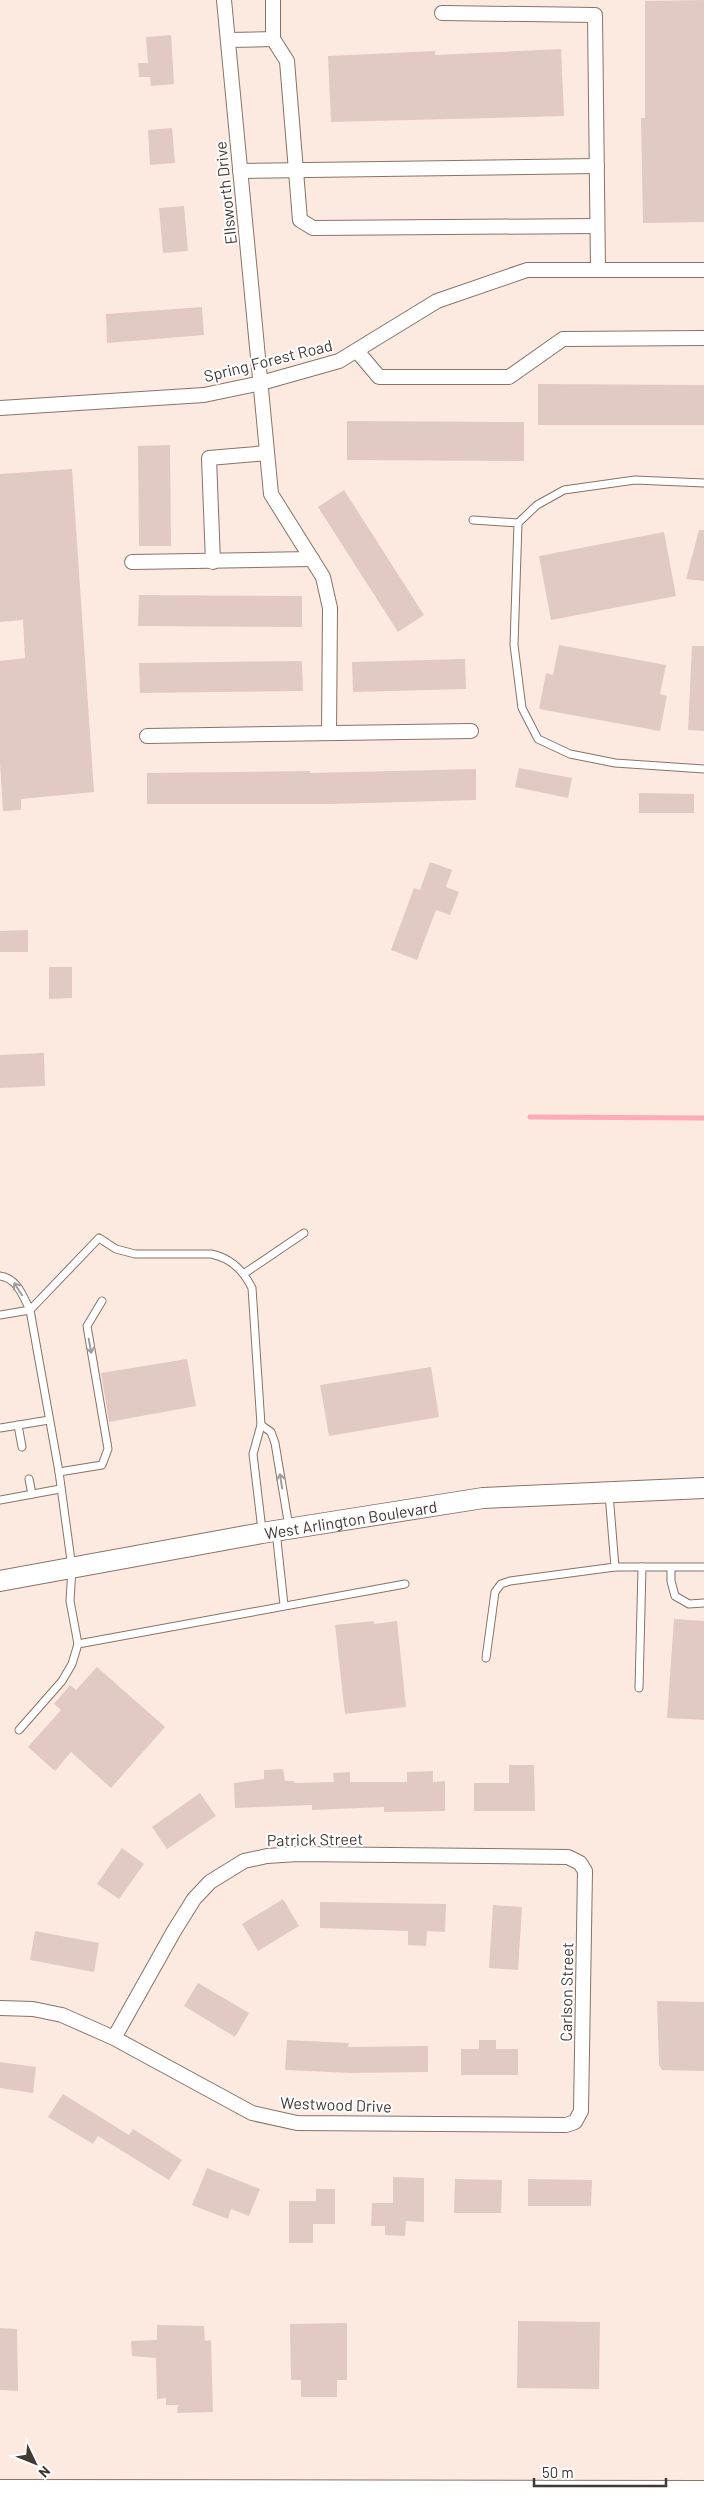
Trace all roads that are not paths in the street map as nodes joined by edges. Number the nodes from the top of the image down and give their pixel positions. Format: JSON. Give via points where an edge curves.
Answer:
{"nodes":[{"id":1,"x":224,"y":0,"type":"edge"},
{"id":2,"x":273,"y":0,"type":"edge"},
{"id":3,"x":442,"y":13,"type":"dead end"},
{"id":4,"x":272,"y":39,"type":"junction"},
{"id":5,"x":228,"y":40,"type":"junction"},
{"id":6,"x":597,"y":166,"type":"junction"},
{"id":7,"x":240,"y":171,"type":"junction"},
{"id":8,"x":296,"y":171,"type":"junction"},
{"id":9,"x":598,"y":226,"type":"junction"},
{"id":10,"x":598,"y":270,"type":"junction"},
{"id":11,"x":704,"y":270,"type":"edge"},
{"id":12,"x":704,"y":338,"type":"edge"},
{"id":13,"x":357,"y":351,"type":"junction"},
{"id":14,"x":261,"y":383,"type":"junction"},
{"id":15,"x":0,"y":408,"type":"edge"},
{"id":16,"x":267,"y":453,"type":"junction"},
{"id":17,"x":704,"y":483,"type":"edge"},
{"id":18,"x":473,"y":520,"type":"dead end"},
{"id":19,"x":518,"y":523,"type":"junction"},
{"id":20,"x":312,"y":560,"type":"junction"},
{"id":21,"x":132,"y":562,"type":"dead end"},
{"id":22,"x":213,"y":562,"type":"junction"},
{"id":23,"x":471,"y":731,"type":"dead end"},
{"id":24,"x":329,"y":733,"type":"junction"},
{"id":25,"x":147,"y":736,"type":"dead end"},
{"id":26,"x":704,"y":769,"type":"edge"},
{"id":27,"x":304,"y":1233,"type":"dead end"},
{"id":28,"x":245,"y":1273,"type":"junction"},
{"id":29,"x":0,"y":1276,"type":"edge"},
{"id":30,"x":102,"y":1301,"type":"dead end"},
{"id":31,"x":30,"y":1310,"type":"junction"},
{"id":32,"x":0,"y":1315,"type":"edge"},
{"id":33,"x":49,"y":1420,"type":"junction"},
{"id":34,"x":18,"y":1425,"type":"junction"},
{"id":35,"x":261,"y":1425,"type":"junction"},
{"id":36,"x":0,"y":1428,"type":"edge"},
{"id":37,"x":22,"y":1447,"type":"dead end"},
{"id":38,"x":59,"y":1472,"type":"junction"},
{"id":39,"x":29,"y":1479,"type":"dead end"},
{"id":40,"x":704,"y":1488,"type":"edge"},
{"id":41,"x":60,"y":1489,"type":"junction"},
{"id":42,"x":609,"y":1492,"type":"junction"},
{"id":43,"x":32,"y":1494,"type":"junction"},
{"id":44,"x":1,"y":1498,"type":"edge"},
{"id":45,"x":276,"y":1531,"type":"junction"},
{"id":46,"x":615,"y":1567,"type":"junction"},
{"id":47,"x":642,"y":1567,"type":"junction"},
{"id":48,"x":704,"y":1567,"type":"edge"},
{"id":49,"x":72,"y":1568,"type":"junction"},
{"id":50,"x":671,"y":1568,"type":"junction"},
{"id":51,"x":0,"y":1581,"type":"edge"},
{"id":52,"x":405,"y":1584,"type":"dead end"},
{"id":53,"x":704,"y":1603,"type":"edge"},
{"id":54,"x":284,"y":1605,"type":"junction"},
{"id":55,"x":78,"y":1644,"type":"junction"},
{"id":56,"x":486,"y":1658,"type":"dead end"},
{"id":57,"x":639,"y":1688,"type":"dead end"},
{"id":58,"x":18,"y":1730,"type":"dead end"},
{"id":59,"x":580,"y":1863,"type":"joint"},
{"id":60,"x":0,"y":2008,"type":"edge"},
{"id":61,"x":114,"y":2038,"type":"junction"},
{"id":62,"x":575,"y":2122,"type":"joint"},
{"id":63,"x":0,"y":2489,"type":"edge"},
{"id":64,"x":704,"y":2490,"type":"edge"},
{"id":65,"x":365,"y":2494,"type":"edge"},
{"id":66,"x":396,"y":2494,"type":"edge"}],
"edges":[{"from":1,"to":5,"type":"street","name":"Ellsworth Drive"},
{"from":2,"to":4,"type":"street"},
{"from":3,"to":6,"type":"street","via":[[595,15]]},
{"from":4,"to":5,"type":"street"},
{"from":4,"to":8,"type":"street","via":[[287,61]]},
{"from":5,"to":7,"type":"street","name":"Ellsworth Drive"},
{"from":6,"to":8,"type":"street"},
{"from":6,"to":9,"type":"street"},
{"from":7,"to":8,"type":"street"},
{"from":7,"to":14,"type":"street","name":"Ellsworth Drive"},
{"from":8,"to":9,"type":"street","via":[[300,220],[313,228]]},
{"from":9,"to":10,"type":"street"},
{"from":10,"to":11,"type":"street","name":"Spring Forest Road"},
{"from":10,"to":13,"type":"street","name":"Spring Forest Road","via":[[527,270],[437,301]]},
{"from":12,"to":13,"type":"street","via":[[563,339],[508,377],[379,377]]},
{"from":13,"to":14,"type":"street","name":"Spring Forest Road","via":[[339,361]]},
{"from":14,"to":15,"type":"street","name":"Spring Forest Road","via":[[204,395]]},
{"from":14,"to":16,"type":"street","name":"Ellsworth Drive"},
{"from":16,"to":20,"type":"street","name":"Ellsworth Drive","via":[[271,494]]},
{"from":16,"to":22,"type":"street","via":[[209,458]]},
{"from":17,"to":19,"type":"lane","via":[[635,480],[564,490],[537,505]]},
{"from":18,"to":19,"type":"lane"},
{"from":19,"to":26,"type":"lane","via":[[514,645],[522,708],[538,739],[570,754],[615,763]]},
{"from":20,"to":22,"type":"street"},
{"from":20,"to":24,"type":"street","name":"Ellsworth Drive","via":[[323,577],[330,608]]},
{"from":21,"to":22,"type":"street"},
{"from":23,"to":24,"type":"street"},
{"from":24,"to":25,"type":"street"},
{"from":27,"to":28,"type":"lane"},
{"from":28,"to":31,"type":"lane","via":[[222,1256],[135,1254],[116,1249],[99,1238]]},
{"from":28,"to":35,"type":"lane","via":[[253,1295]]},
{"from":31,"to":29,"type":"lane","one_way":true,"via":[[17,1286],[8,1277]]},
{"from":30,"to":38,"type":"lane","one_way":true,"via":[[87,1326],[108,1448],[102,1465]]},
{"from":31,"to":32,"type":"lane"},
{"from":31,"to":33,"type":"lane"},
{"from":33,"to":34,"type":"lane"},
{"from":33,"to":38,"type":"lane"},
{"from":34,"to":36,"type":"lane"},
{"from":34,"to":37,"type":"lane"},
{"from":35,"to":45,"type":"lane","via":[[253,1454]]},
{"from":45,"to":35,"type":"lane","one_way":true,"via":[[275,1443],[271,1432]]},
{"from":38,"to":41,"type":"lane"},
{"from":39,"to":43,"type":"lane"},
{"from":40,"to":42,"type":"main road","name":"West Arlington Boulevard"},
{"from":41,"to":43,"type":"lane"},
{"from":41,"to":49,"type":"lane"},
{"from":42,"to":45,"type":"main road","name":"West Arlington Boulevard","via":[[483,1498]]},
{"from":42,"to":46,"type":"lane"},
{"from":43,"to":44,"type":"lane"},
{"from":45,"to":49,"type":"main road","name":"West Arlington Boulevard"},
{"from":45,"to":54,"type":"lane"},
{"from":46,"to":47,"type":"lane"},
{"from":46,"to":56,"type":"lane","via":[[501,1584],[495,1592]]},
{"from":47,"to":50,"type":"lane"},
{"from":47,"to":57,"type":"lane"},
{"from":48,"to":50,"type":"lane"},
{"from":49,"to":51,"type":"main road","name":"West Arlington Boulevard"},
{"from":49,"to":55,"type":"lane","via":[[70,1601]]},
{"from":50,"to":53,"type":"lane","via":[[676,1596],[689,1604]]},
{"from":52,"to":54,"type":"lane"},
{"from":54,"to":55,"type":"lane"},
{"from":55,"to":58,"type":"lane","via":[[62,1681]]},
{"from":59,"to":61,"type":"street","name":"Patrick Street","via":[[568,1857],[298,1854],[244,1861],[210,1882],[194,1899]]},
{"from":59,"to":62,"type":"street","name":"Carlson Street","via":[[585,1871],[582,2111]]},
{"from":60,"to":61,"type":"street","name":"Westwood Drive","via":[[34,2009],[62,2015]]},
{"from":61,"to":62,"type":"street","name":"Westwood Drive","via":[[252,2113],[275,2120],[297,2123],[546,2125]]},
{"from":63,"to":65,"type":"street"},
{"from":64,"to":66,"type":"street"},
{"from":65,"to":66,"type":"street"}]}
